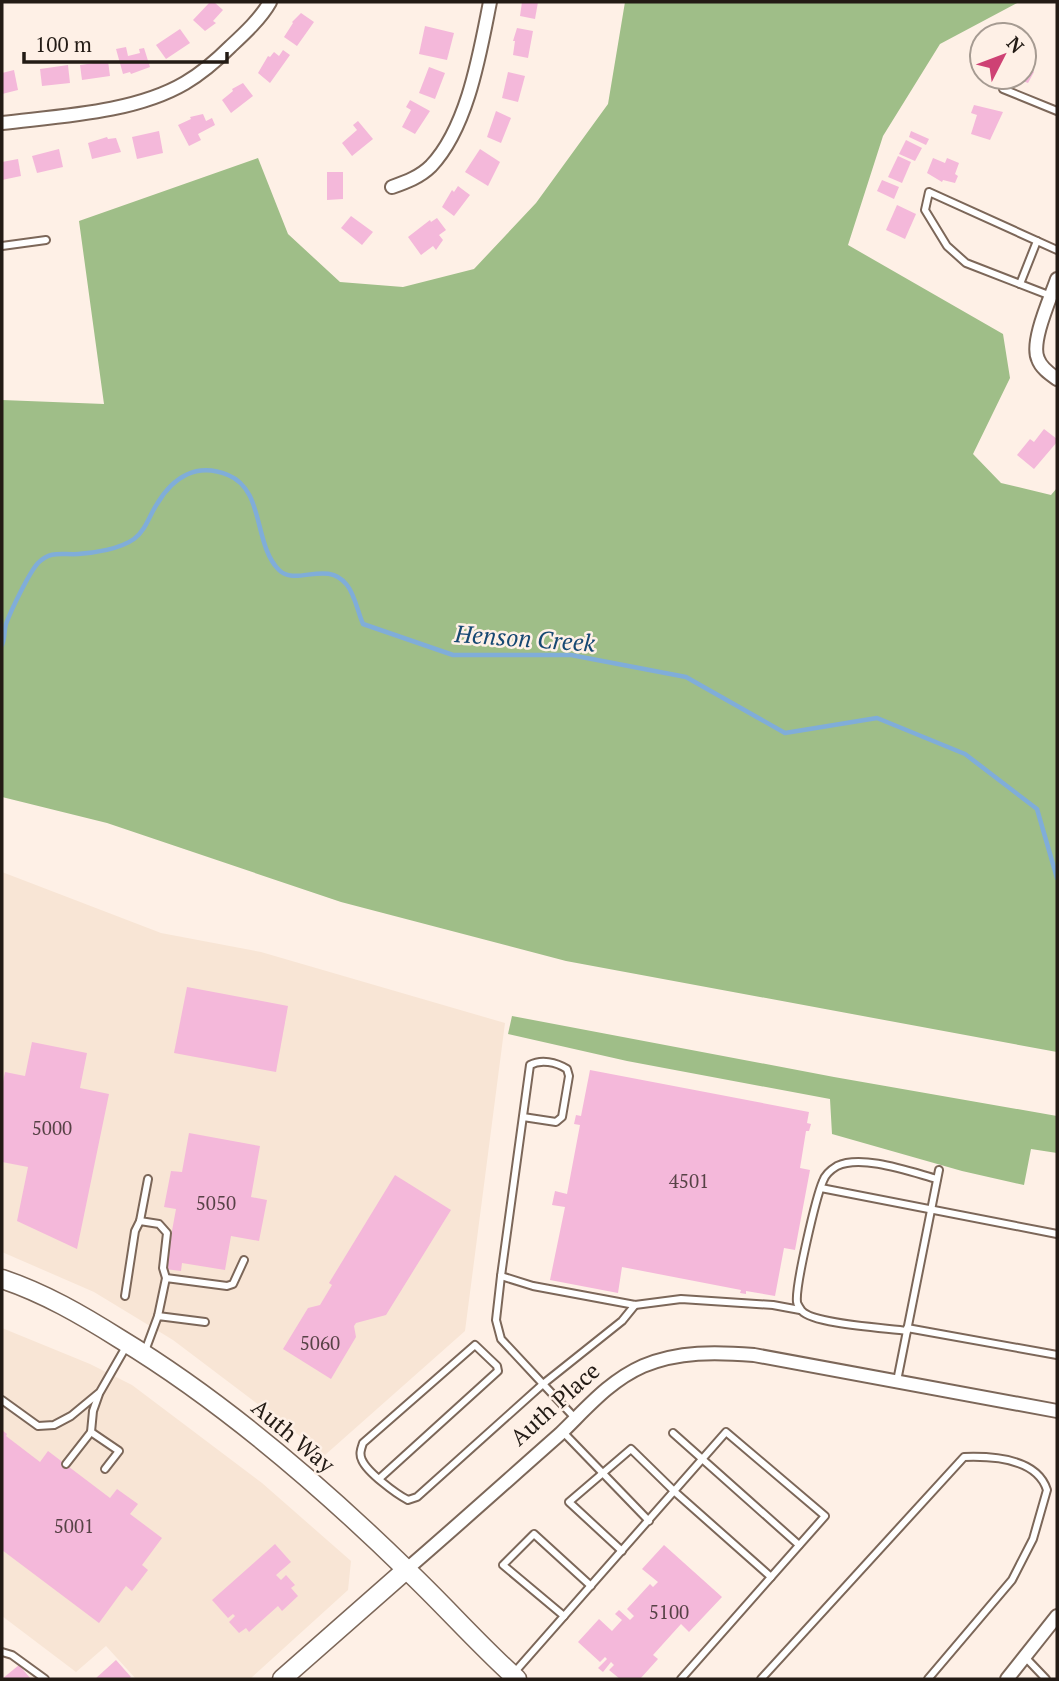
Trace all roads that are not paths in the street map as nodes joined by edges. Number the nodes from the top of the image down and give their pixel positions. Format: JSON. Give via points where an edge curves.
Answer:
{"nodes":[{"id":1,"x":270,"y":2,"type":"edge"},
{"id":2,"x":490,"y":2,"type":"edge"},
{"id":3,"x":1008,"y":91,"type":"edge"},
{"id":4,"x":1057,"y":111,"type":"edge"},
{"id":5,"x":2,"y":123,"type":"edge"},
{"id":6,"x":392,"y":187,"type":"dead end"},
{"id":7,"x":46,"y":240,"type":"dead end"},
{"id":8,"x":1037,"y":241,"type":"junction"},
{"id":9,"x":2,"y":246,"type":"edge"},
{"id":10,"x":1057,"y":250,"type":"edge"},
{"id":11,"x":1057,"y":279,"type":"edge"},
{"id":12,"x":1020,"y":284,"type":"junction"},
{"id":13,"x":1051,"y":296,"type":"junction"},
{"id":14,"x":1057,"y":379,"type":"edge"},
{"id":15,"x":523,"y":1117,"type":"junction"},
{"id":16,"x":939,"y":1170,"type":"dead end"},
{"id":17,"x":148,"y":1179,"type":"dead end"},
{"id":18,"x":937,"y":1179,"type":"junction"},
{"id":19,"x":821,"y":1188,"type":"junction"},
{"id":20,"x":931,"y":1210,"type":"junction"},
{"id":21,"x":141,"y":1221,"type":"junction"},
{"id":22,"x":1057,"y":1234,"type":"edge"},
{"id":23,"x":244,"y":1260,"type":"dead end"},
{"id":24,"x":501,"y":1276,"type":"junction"},
{"id":25,"x":166,"y":1278,"type":"junction"},
{"id":26,"x":2,"y":1279,"type":"edge"},
{"id":27,"x":125,"y":1296,"type":"dead end"},
{"id":28,"x":635,"y":1305,"type":"junction"},
{"id":29,"x":800,"y":1310,"type":"junction"},
{"id":30,"x":158,"y":1316,"type":"junction"},
{"id":31,"x":205,"y":1322,"type":"dead end"},
{"id":32,"x":907,"y":1329,"type":"junction"},
{"id":33,"x":128,"y":1343,"type":"junction"},
{"id":34,"x":144,"y":1353,"type":"junction"},
{"id":35,"x":1057,"y":1355,"type":"edge"},
{"id":36,"x":897,"y":1381,"type":"junction"},
{"id":37,"x":543,"y":1384,"type":"junction"},
{"id":38,"x":100,"y":1392,"type":"junction"},
{"id":39,"x":2,"y":1400,"type":"edge"},
{"id":40,"x":1057,"y":1412,"type":"edge"},
{"id":41,"x":575,"y":1419,"type":"junction"},
{"id":42,"x":562,"y":1431,"type":"junction"},
{"id":43,"x":91,"y":1432,"type":"junction"},
{"id":44,"x":673,"y":1433,"type":"dead end"},
{"id":45,"x":702,"y":1460,"type":"junction"},
{"id":46,"x":66,"y":1464,"type":"dead end"},
{"id":47,"x":105,"y":1469,"type":"dead end"},
{"id":48,"x":602,"y":1472,"type":"junction"},
{"id":49,"x":380,"y":1478,"type":"junction"},
{"id":50,"x":675,"y":1492,"type":"junction"},
{"id":51,"x":649,"y":1521,"type":"junction"},
{"id":52,"x":800,"y":1545,"type":"junction"},
{"id":53,"x":622,"y":1551,"type":"junction"},
{"id":54,"x":407,"y":1569,"type":"junction"},
{"id":55,"x":771,"y":1577,"type":"junction"},
{"id":56,"x":592,"y":1586,"type":"junction"},
{"id":57,"x":564,"y":1616,"type":"junction"},
{"id":58,"x":1057,"y":1616,"type":"edge"},
{"id":59,"x":2,"y":1652,"type":"edge"},
{"id":60,"x":1026,"y":1658,"type":"junction"},
{"id":61,"x":514,"y":1677,"type":"edge"},
{"id":62,"x":45,"y":1679,"type":"edge"},
{"id":63,"x":282,"y":1679,"type":"edge"},
{"id":64,"x":681,"y":1679,"type":"edge"},
{"id":65,"x":761,"y":1679,"type":"edge"},
{"id":66,"x":928,"y":1679,"type":"edge"},
{"id":67,"x":1007,"y":1679,"type":"edge"},
{"id":68,"x":1046,"y":1679,"type":"edge"}],
"edges":[{"from":1,"to":5,"type":"street","via":[[243,36],[185,84],[99,110]]},
{"from":2,"to":6,"type":"street","via":[[472,86],[458,121],[431,166]]},
{"from":3,"to":4,"type":"lane"},
{"from":7,"to":9,"type":"lane"},
{"from":8,"to":10,"type":"lane"},
{"from":8,"to":12,"type":"lane"},
{"from":8,"to":12,"type":"lane","via":[[929,192],[925,210],[947,246],[967,264]]},
{"from":11,"to":13,"type":"street"},
{"from":12,"to":13,"type":"lane"},
{"from":13,"to":14,"type":"street","via":[[1035,350],[1042,366]]},
{"from":15,"to":15,"type":"lane","via":[[530,1065],[537,1061],[568,1069],[562,1117],[556,1122]]},
{"from":15,"to":24,"type":"lane"},
{"from":16,"to":18,"type":"lane"},
{"from":17,"to":21,"type":"lane"},
{"from":18,"to":19,"type":"lane","via":[[865,1162],[845,1163],[834,1167]]},
{"from":18,"to":20,"type":"lane"},
{"from":19,"to":20,"type":"lane"},
{"from":19,"to":29,"type":"lane","via":[[801,1270]]},
{"from":20,"to":22,"type":"lane"},
{"from":20,"to":32,"type":"lane"},
{"from":21,"to":25,"type":"lane","via":[[159,1224],[167,1233]]},
{"from":21,"to":27,"type":"lane","via":[[135,1231]]},
{"from":23,"to":25,"type":"lane","via":[[233,1284],[227,1286]]},
{"from":24,"to":28,"type":"lane"},
{"from":24,"to":37,"type":"lane","via":[[496,1320],[501,1339]]},
{"from":25,"to":30,"type":"lane"},
{"from":26,"to":33,"type":"street","name":"Auth Way","via":[[70,1309]]},
{"from":28,"to":29,"type":"lane","via":[[681,1298]]},
{"from":28,"to":37,"type":"lane","via":[[622,1321]]},
{"from":29,"to":32,"type":"lane","via":[[838,1322]]},
{"from":30,"to":31,"type":"lane"},
{"from":30,"to":34,"type":"lane"},
{"from":32,"to":35,"type":"lane"},
{"from":32,"to":36,"type":"lane"},
{"from":33,"to":34,"type":"street","name":"Auth Way"},
{"from":33,"to":38,"type":"lane"},
{"from":34,"to":54,"type":"street","name":"Auth Way","via":[[269,1447]]},
{"from":36,"to":40,"type":"street","name":"Auth Place"},
{"from":36,"to":41,"type":"street","name":"Auth Place","via":[[754,1355],[691,1353],[643,1366],[620,1379]]},
{"from":37,"to":41,"type":"lane"},
{"from":37,"to":49,"type":"lane","via":[[417,1497],[408,1500],[397,1495]]},
{"from":38,"to":39,"type":"lane","via":[[54,1425],[38,1426]]},
{"from":38,"to":43,"type":"lane"},
{"from":41,"to":42,"type":"street","name":"Auth Place"},
{"from":42,"to":48,"type":"lane"},
{"from":42,"to":54,"type":"street","name":"Auth Place"},
{"from":43,"to":46,"type":"lane"},
{"from":43,"to":47,"type":"lane","via":[[119,1451]]},
{"from":44,"to":45,"type":"lane"},
{"from":45,"to":50,"type":"lane"},
{"from":45,"to":52,"type":"lane"},
{"from":45,"to":52,"type":"lane","via":[[726,1432],[825,1516]]},
{"from":48,"to":50,"type":"lane","via":[[631,1449]]},
{"from":48,"to":51,"type":"lane"},
{"from":48,"to":53,"type":"lane","via":[[569,1502]]},
{"from":49,"to":49,"type":"lane","via":[[498,1371],[480,1347],[471,1346],[363,1443],[362,1461]]},
{"from":50,"to":51,"type":"lane"},
{"from":50,"to":55,"type":"lane"},
{"from":51,"to":53,"type":"lane"},
{"from":52,"to":55,"type":"lane"},
{"from":53,"to":56,"type":"lane"},
{"from":54,"to":61,"type":"street","name":"Auth Way"},
{"from":54,"to":63,"type":"street","name":"Auth Place"},
{"from":55,"to":64,"type":"lane"},
{"from":56,"to":57,"type":"lane"},
{"from":56,"to":57,"type":"lane","via":[[534,1534],[503,1565]]},
{"from":57,"to":61,"type":"lane"},
{"from":58,"to":60,"type":"street"},
{"from":59,"to":62,"type":"lane"},
{"from":60,"to":67,"type":"street"},
{"from":60,"to":68,"type":"lane"},
{"from":65,"to":66,"type":"lane","via":[[964,1457],[1027,1465],[1047,1490],[1033,1539],[1012,1580]]}]}
